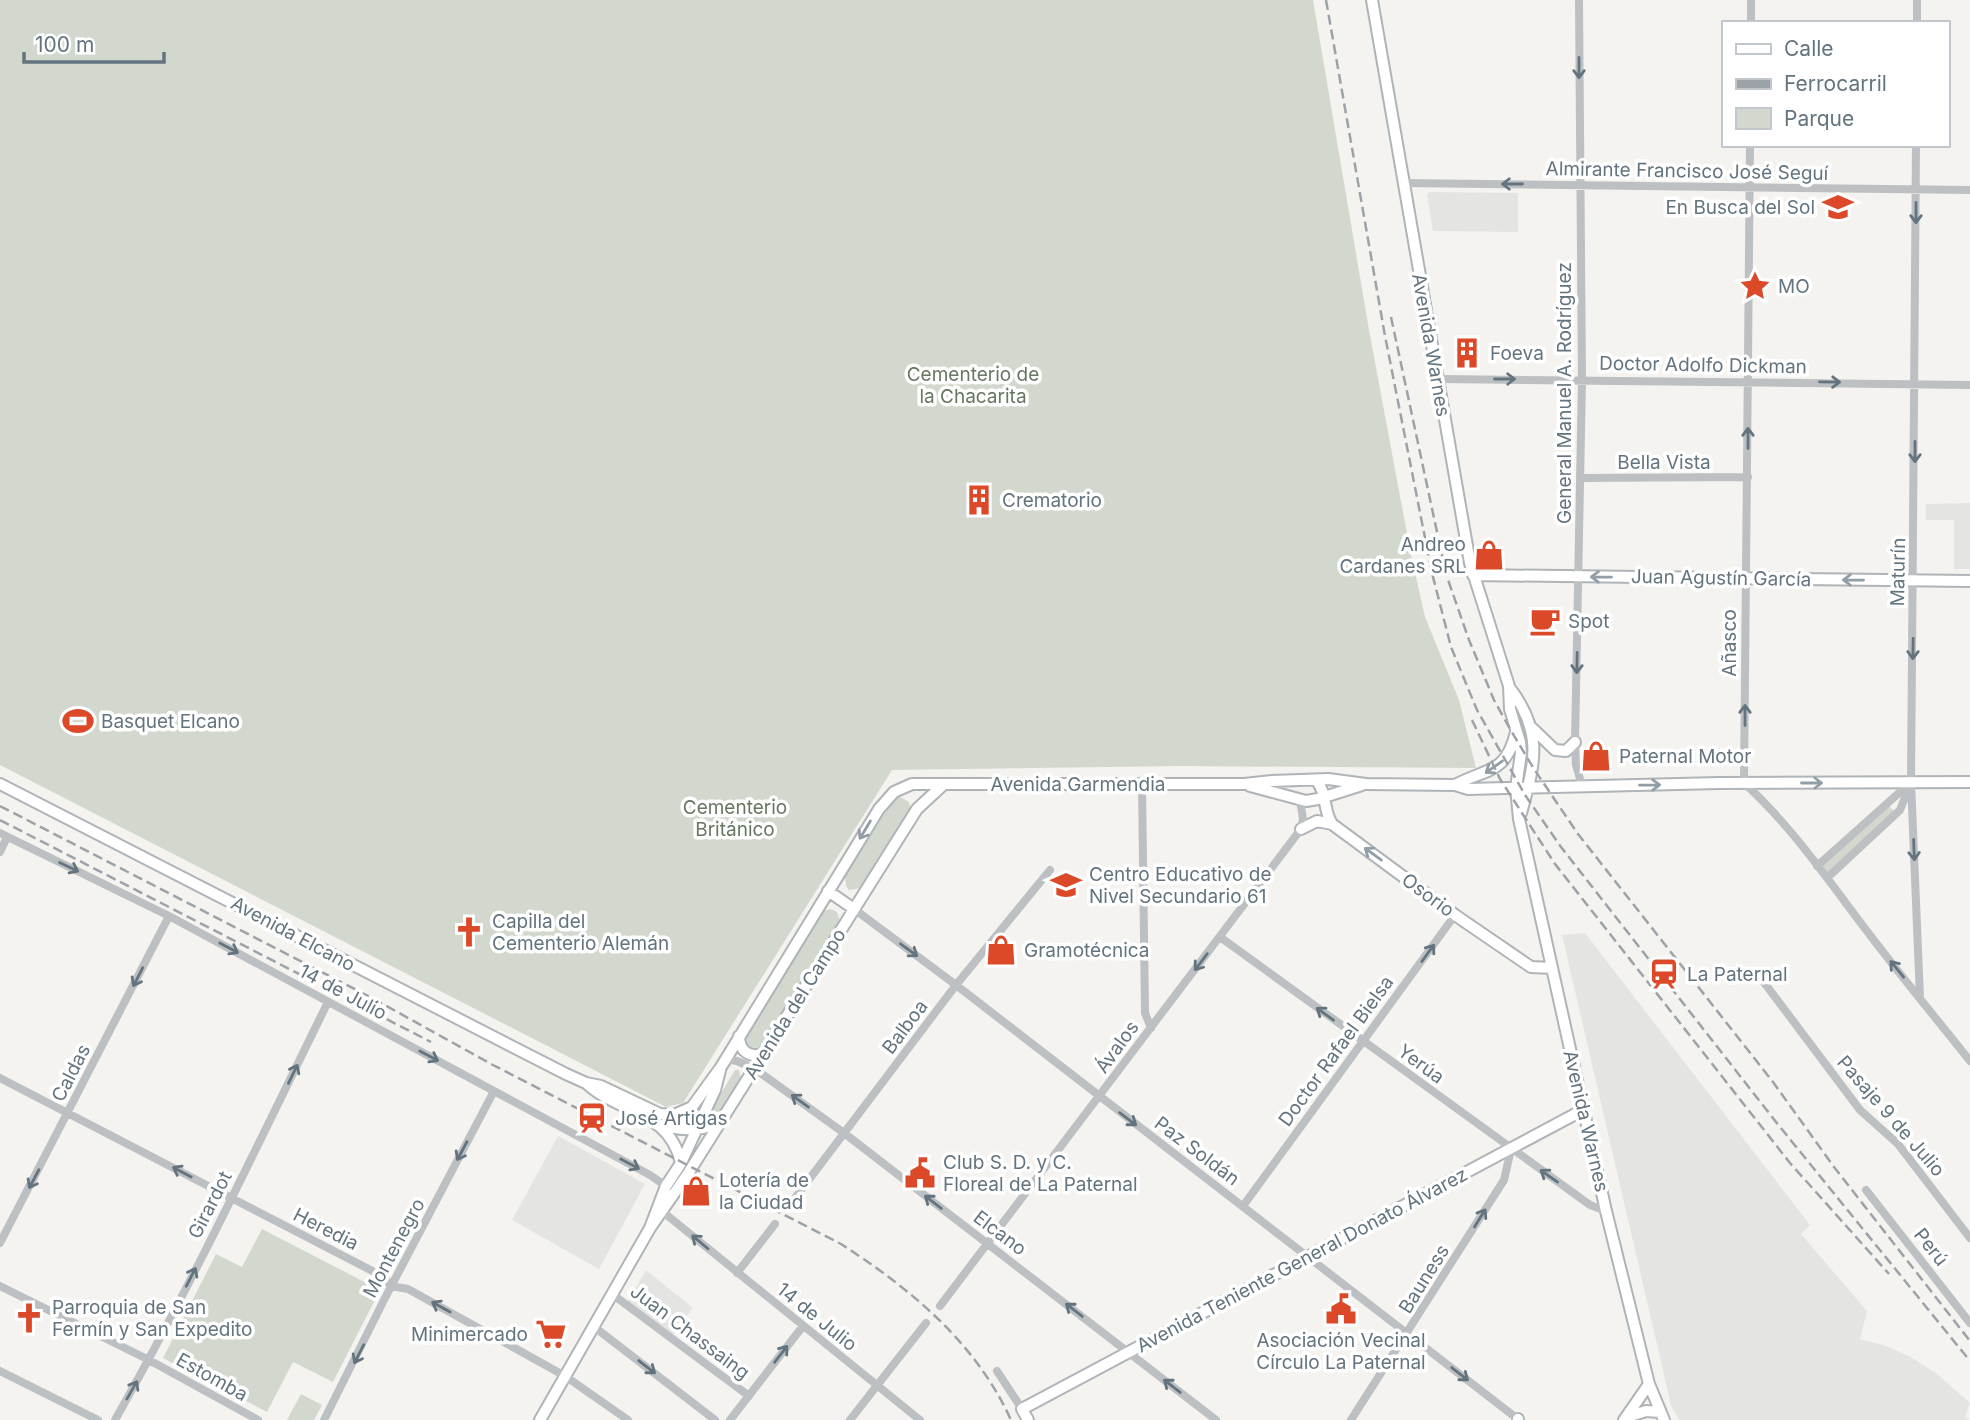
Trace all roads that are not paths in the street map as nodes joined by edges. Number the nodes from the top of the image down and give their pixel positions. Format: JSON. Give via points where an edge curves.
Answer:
{"nodes":[{"id":1,"x":1372,"y":0,"type":"edge"},
{"id":2,"x":1579,"y":0,"type":"edge"},
{"id":3,"x":1751,"y":0,"type":"edge"},
{"id":4,"x":1917,"y":0,"type":"edge"},
{"id":5,"x":1751,"y":21,"type":"edge"},
{"id":6,"x":1917,"y":21,"type":"edge"},
{"id":7,"x":1750,"y":147,"type":"edge"},
{"id":8,"x":1916,"y":147,"type":"edge"},
{"id":9,"x":1403,"y":183,"type":"junction"},
{"id":10,"x":1580,"y":185,"type":"junction"},
{"id":11,"x":1749,"y":189,"type":"junction"},
{"id":12,"x":1916,"y":189,"type":"junction"},
{"id":13,"x":1970,"y":190,"type":"edge"},
{"id":14,"x":1437,"y":379,"type":"junction"},
{"id":15,"x":1582,"y":380,"type":"junction"},
{"id":16,"x":1749,"y":381,"type":"junction"},
{"id":17,"x":1916,"y":384,"type":"junction"},
{"id":18,"x":1970,"y":385,"type":"edge"},
{"id":19,"x":1748,"y":477,"type":"junction"},
{"id":20,"x":1580,"y":478,"type":"junction"},
{"id":21,"x":1473,"y":575,"type":"junction"},
{"id":22,"x":1578,"y":576,"type":"junction"},
{"id":23,"x":1746,"y":579,"type":"junction"},
{"id":24,"x":1914,"y":580,"type":"junction"},
{"id":25,"x":1970,"y":581,"type":"edge"},
{"id":26,"x":1509,"y":687,"type":"junction"},
{"id":27,"x":1531,"y":727,"type":"junction"},
{"id":28,"x":1516,"y":732,"type":"junction"},
{"id":29,"x":1575,"y":742,"type":"junction"},
{"id":30,"x":1302,"y":780,"type":"junction"},
{"id":31,"x":1316,"y":780,"type":"junction"},
{"id":32,"x":1911,"y":782,"type":"junction"},
{"id":33,"x":1970,"y":782,"type":"edge"},
{"id":34,"x":1744,"y":783,"type":"junction"},
{"id":35,"x":0,"y":784,"type":"edge"},
{"id":36,"x":912,"y":784,"type":"joint"},
{"id":37,"x":944,"y":784,"type":"junction"},
{"id":38,"x":1244,"y":784,"type":"junction"},
{"id":39,"x":1366,"y":784,"type":"junction"},
{"id":40,"x":1142,"y":785,"type":"junction"},
{"id":41,"x":1455,"y":785,"type":"junction"},
{"id":42,"x":1582,"y":786,"type":"junction"},
{"id":43,"x":1522,"y":788,"type":"junction"},
{"id":44,"x":1496,"y":789,"type":"junction"},
{"id":45,"x":1324,"y":798,"type":"junction"},
{"id":46,"x":1300,"y":800,"type":"junction"},
{"id":47,"x":1519,"y":820,"type":"junction"},
{"id":48,"x":1332,"y":824,"type":"junction"},
{"id":49,"x":1301,"y":829,"type":"junction"},
{"id":50,"x":4,"y":835,"type":"edge"},
{"id":51,"x":0,"y":852,"type":"edge"},
{"id":52,"x":1817,"y":866,"type":"junction"},
{"id":53,"x":1050,"y":870,"type":"dead end"},
{"id":54,"x":1827,"y":878,"type":"junction"},
{"id":55,"x":828,"y":891,"type":"junction"},
{"id":56,"x":854,"y":909,"type":"junction"},
{"id":57,"x":1455,"y":915,"type":"junction"},
{"id":58,"x":169,"y":916,"type":"junction"},
{"id":59,"x":1220,"y":937,"type":"junction"},
{"id":60,"x":1552,"y":968,"type":"junction"},
{"id":61,"x":1763,"y":981,"type":"dead end"},
{"id":62,"x":957,"y":985,"type":"junction"},
{"id":63,"x":1920,"y":998,"type":"junction"},
{"id":64,"x":328,"y":1002,"type":"junction"},
{"id":65,"x":1151,"y":1028,"type":"junction"},
{"id":66,"x":739,"y":1036,"type":"junction"},
{"id":67,"x":1363,"y":1042,"type":"junction"},
{"id":68,"x":764,"y":1053,"type":"junction"},
{"id":69,"x":1969,"y":1058,"type":"edge"},
{"id":70,"x":723,"y":1063,"type":"junction"},
{"id":71,"x":755,"y":1069,"type":"junction"},
{"id":72,"x":0,"y":1078,"type":"edge"},
{"id":73,"x":494,"y":1091,"type":"junction"},
{"id":74,"x":1100,"y":1097,"type":"junction"},
{"id":75,"x":1583,"y":1110,"type":"junction"},
{"id":76,"x":69,"y":1112,"type":"junction"},
{"id":77,"x":663,"y":1120,"type":"junction"},
{"id":78,"x":719,"y":1123,"type":"junction"},
{"id":79,"x":696,"y":1130,"type":"junction"},
{"id":80,"x":844,"y":1133,"type":"junction"},
{"id":81,"x":1511,"y":1149,"type":"junction"},
{"id":82,"x":681,"y":1163,"type":"junction"},
{"id":83,"x":667,"y":1186,"type":"junction"},
{"id":84,"x":1866,"y":1191,"type":"dead end"},
{"id":85,"x":231,"y":1198,"type":"junction"},
{"id":86,"x":789,"y":1206,"type":"dead end"},
{"id":87,"x":1243,"y":1206,"type":"junction"},
{"id":88,"x":1606,"y":1211,"type":"junction"},
{"id":89,"x":663,"y":1212,"type":"junction"},
{"id":90,"x":775,"y":1224,"type":"dead end"},
{"id":91,"x":650,"y":1228,"type":"junction"},
{"id":92,"x":1970,"y":1238,"type":"edge"},
{"id":93,"x":0,"y":1243,"type":"edge"},
{"id":94,"x":987,"y":1244,"type":"junction"},
{"id":95,"x":1308,"y":1258,"type":"junction"},
{"id":96,"x":737,"y":1273,"type":"junction"},
{"id":97,"x":0,"y":1286,"type":"edge"},
{"id":98,"x":391,"y":1286,"type":"junction"},
{"id":99,"x":612,"y":1294,"type":"junction"},
{"id":100,"x":940,"y":1306,"type":"dead end"},
{"id":101,"x":926,"y":1322,"type":"dead end"},
{"id":102,"x":1970,"y":1323,"type":"edge"},
{"id":103,"x":593,"y":1326,"type":"junction"},
{"id":104,"x":803,"y":1326,"type":"junction"},
{"id":105,"x":1408,"y":1333,"type":"junction"},
{"id":106,"x":1128,"y":1352,"type":"junction"},
{"id":107,"x":149,"y":1360,"type":"junction"},
{"id":108,"x":0,"y":1371,"type":"edge"},
{"id":109,"x":997,"y":1371,"type":"dead end"},
{"id":110,"x":565,"y":1376,"type":"junction"},
{"id":111,"x":1649,"y":1384,"type":"junction"},
{"id":112,"x":877,"y":1386,"type":"junction"},
{"id":113,"x":749,"y":1396,"type":"junction"},
{"id":114,"x":1022,"y":1409,"type":"junction"},
{"id":115,"x":1662,"y":1416,"type":"edge"},
{"id":116,"x":1625,"y":1419,"type":"edge"},
{"id":117,"x":98,"y":1420,"type":"edge"},
{"id":118,"x":115,"y":1420,"type":"edge"},
{"id":119,"x":258,"y":1420,"type":"edge"},
{"id":120,"x":324,"y":1420,"type":"edge"},
{"id":121,"x":540,"y":1420,"type":"edge"},
{"id":122,"x":628,"y":1420,"type":"edge"},
{"id":123,"x":715,"y":1420,"type":"edge"},
{"id":124,"x":730,"y":1420,"type":"edge"},
{"id":125,"x":850,"y":1420,"type":"edge"},
{"id":126,"x":920,"y":1420,"type":"edge"},
{"id":127,"x":1028,"y":1420,"type":"edge"},
{"id":128,"x":1216,"y":1420,"type":"edge"},
{"id":129,"x":1351,"y":1420,"type":"edge"},
{"id":130,"x":1518,"y":1420,"type":"edge"}],
"edges":[{"from":1,"to":9,"type":"main road","name":"Avenida Warnes"},
{"from":2,"to":10,"type":"street","name":"General Manuel A. Rodríguez","one_way":true},
{"from":3,"to":5,"type":"street"},
{"from":4,"to":6,"type":"street"},
{"from":7,"to":11,"type":"street","name":"Añasco"},
{"from":8,"to":12,"type":"street","name":"Maturín"},
{"from":10,"to":9,"type":"street","name":"Almirante Francisco José Seguí","one_way":true},
{"from":9,"to":14,"type":"main road","name":"Avenida Warnes"},
{"from":10,"to":11,"type":"street","name":"Almirante Francisco José Seguí"},
{"from":10,"to":15,"type":"street","name":"General Manuel A. Rodríguez"},
{"from":11,"to":12,"type":"street","name":"Almirante Francisco José Seguí"},
{"from":11,"to":16,"type":"street","name":"Añasco"},
{"from":12,"to":13,"type":"street","name":"Almirante Francisco José Seguí"},
{"from":12,"to":17,"type":"street","name":"Maturín","one_way":true},
{"from":14,"to":15,"type":"street","name":"Doctor Adolfo Dickman","one_way":true},
{"from":14,"to":21,"type":"main road","name":"Avenida Warnes"},
{"from":15,"to":16,"type":"street","name":"Doctor Adolfo Dickman"},
{"from":15,"to":20,"type":"street","name":"General Manuel A. Rodríguez"},
{"from":16,"to":17,"type":"street","name":"Doctor Adolfo Dickman","one_way":true},
{"from":19,"to":16,"type":"street","name":"Añasco","one_way":true},
{"from":17,"to":18,"type":"street","name":"Doctor Adolfo Dickman"},
{"from":17,"to":24,"type":"street","name":"Maturín","one_way":true},
{"from":19,"to":20,"type":"street","name":"Bella Vista"},
{"from":19,"to":23,"type":"street","name":"Añasco"},
{"from":20,"to":22,"type":"street","name":"General Manuel A. Rodríguez"},
{"from":21,"to":22,"type":"main road","name":"Juan Agustín García"},
{"from":21,"to":26,"type":"main road","name":"Avenida Warnes"},
{"from":23,"to":22,"type":"main road","name":"Juan Agustín García","one_way":true},
{"from":22,"to":29,"type":"street","name":"General Manuel A. Rodríguez","one_way":true},
{"from":24,"to":23,"type":"main road","name":"Juan Agustín García","one_way":true},
{"from":34,"to":23,"type":"street","name":"Añasco","one_way":true},
{"from":24,"to":25,"type":"main road","name":"Juan Agustín García"},
{"from":24,"to":32,"type":"street","name":"Maturín","one_way":true},
{"from":26,"to":27,"type":"main road","name":"Avenida Warnes"},
{"from":26,"to":28,"type":"main road","name":"Avenida Warnes"},
{"from":27,"to":29,"type":"main road","via":[[1555,750],[1566,751]]},
{"from":27,"to":43,"type":"main road","name":"Avenida Warnes","via":[[1534,757]]},
{"from":28,"to":41,"type":"main road","one_way":true,"via":[[1509,753],[1499,764]]},
{"from":28,"to":43,"type":"main road","name":"Avenida Warnes"},
{"from":29,"to":42,"type":"street","name":"General Manuel A. Rodríguez"},
{"from":30,"to":31,"type":"main road","name":"Avenida Garmendia"},
{"from":30,"to":38,"type":"main road","name":"Avenida Garmendia"},
{"from":30,"to":46,"type":"main road","via":[[1297,790]]},
{"from":31,"to":39,"type":"main road","name":"Avenida Garmendia"},
{"from":31,"to":45,"type":"main road"},
{"from":32,"to":33,"type":"main road","name":"Avenida Garmendia"},
{"from":34,"to":32,"type":"main road","name":"Avenida Garmendia","one_way":true},
{"from":32,"to":52,"type":"street"},
{"from":32,"to":54,"type":"street","via":[[1900,810]]},
{"from":32,"to":63,"type":"street","name":"Maturín","one_way":true},
{"from":42,"to":34,"type":"main road","name":"Avenida Garmendia","one_way":true},
{"from":34,"to":52,"type":"street"},
{"from":35,"to":77,"type":"main road","name":"Avenida Elcano"},
{"from":36,"to":37,"type":"main road","name":"Avenida Garmendia"},
{"from":36,"to":55,"type":"main road","name":"Avenida del Campo","one_way":true,"via":[[886,800]]},
{"from":37,"to":40,"type":"main road","name":"Avenida Garmendia"},
{"from":37,"to":56,"type":"main road","name":"Avenida del Campo","via":[[917,809]]},
{"from":38,"to":40,"type":"main road","name":"Avenida Garmendia"},
{"from":38,"to":46,"type":"main road","name":"Avenida Garmendia"},
{"from":39,"to":41,"type":"main road","name":"Avenida Garmendia"},
{"from":39,"to":45,"type":"main road","name":"Avenida Garmendia"},
{"from":40,"to":65,"type":"street","via":[[1145,1013]]},
{"from":41,"to":44,"type":"main road","name":"Avenida Garmendia"},
{"from":42,"to":43,"type":"main road","name":"Avenida Garmendia"},
{"from":43,"to":44,"type":"main road","name":"Avenida Garmendia"},
{"from":43,"to":47,"type":"main road","name":"Avenida Warnes"},
{"from":44,"to":47,"type":"main road"},
{"from":45,"to":46,"type":"main road","name":"Avenida Garmendia"},
{"from":45,"to":48,"type":"main road"},
{"from":46,"to":49,"type":"street"},
{"from":47,"to":60,"type":"main road","name":"Avenida Warnes"},
{"from":48,"to":49,"type":"main road","via":[[1317,821]]},
{"from":57,"to":48,"type":"main road","name":"Osorio","one_way":true},
{"from":49,"to":59,"type":"street","name":"Ávalos"},
{"from":50,"to":51,"type":"street"},
{"from":50,"to":58,"type":"street","name":"14 de Julio","one_way":true},
{"from":52,"to":54,"type":"street"},
{"from":53,"to":62,"type":"street","name":"Balboa"},
{"from":63,"to":54,"type":"street","one_way":true},
{"from":55,"to":56,"type":"main road"},
{"from":55,"to":66,"type":"main road","name":"Avenida del Campo"},
{"from":56,"to":62,"type":"street","name":"Paz Soldán","one_way":true},
{"from":56,"to":68,"type":"main road","name":"Avenida del Campo"},
{"from":57,"to":60,"type":"main road","name":"Osorio","via":[[1531,967]]},
{"from":67,"to":57,"type":"street","name":"Doctor Rafael Bielsa","one_way":true},
{"from":58,"to":64,"type":"street","name":"14 de Julio","one_way":true},
{"from":58,"to":76,"type":"street","name":"Caldas","one_way":true},
{"from":59,"to":65,"type":"street","name":"Ávalos","one_way":true},
{"from":67,"to":59,"type":"street","name":"Yerúa","one_way":true},
{"from":60,"to":75,"type":"main road","name":"Avenida Warnes"},
{"from":61,"to":92,"type":"street","name":"Pasaje 9 de Julio","via":[[1860,1110],[1898,1144]]},
{"from":62,"to":74,"type":"street","name":"Paz Soldán"},
{"from":62,"to":80,"type":"street","name":"Balboa"},
{"from":63,"to":69,"type":"street"},
{"from":64,"to":73,"type":"street","name":"14 de Julio","one_way":true},
{"from":85,"to":64,"type":"street","name":"Girardot","one_way":true},
{"from":65,"to":74,"type":"street","name":"Ávalos"},
{"from":66,"to":68,"type":"main road","via":[[746,1053]]},
{"from":66,"to":70,"type":"main road","name":"Avenida del Campo"},
{"from":67,"to":81,"type":"street","name":"Yerúa"},
{"from":67,"to":87,"type":"street","name":"Doctor Rafael Bielsa"},
{"from":68,"to":71,"type":"main road","name":"Avenida del Campo"},
{"from":70,"to":71,"type":"street","name":"Elcano","via":[[737,1061]]},
{"from":70,"to":77,"type":"main road","name":"Avenida del Campo","via":[[691,1107]]},
{"from":70,"to":79,"type":"main road","name":"Avenida del Campo"},
{"from":71,"to":78,"type":"main road","name":"Avenida del Campo"},
{"from":80,"to":71,"type":"street","name":"Elcano","one_way":true},
{"from":72,"to":76,"type":"street","name":"Heredia"},
{"from":73,"to":83,"type":"street","name":"14 de Julio","one_way":true},
{"from":73,"to":98,"type":"street","name":"Montenegro","one_way":true},
{"from":74,"to":87,"type":"street","name":"Paz Soldán","one_way":true},
{"from":74,"to":94,"type":"street","name":"Ávalos"},
{"from":75,"to":81,"type":"main road","name":"Avenida Teniente General Donato Álvarez"},
{"from":75,"to":88,"type":"main road","name":"Avenida Warnes"},
{"from":85,"to":76,"type":"street","name":"Heredia","one_way":true},
{"from":76,"to":93,"type":"street","name":"Caldas","one_way":true},
{"from":77,"to":79,"type":"main road","name":"Avenida Elcano","via":[[676,1129]]},
{"from":77,"to":82,"type":"main road"},
{"from":78,"to":79,"type":"main road"},
{"from":78,"to":89,"type":"main road","name":"Avenida del Campo"},
{"from":79,"to":82,"type":"main road","name":"Avenida del Campo"},
{"from":80,"to":86,"type":"street","name":"Balboa"},
{"from":94,"to":80,"type":"street","name":"Elcano","one_way":true},
{"from":88,"to":81,"type":"street","name":"Yerúa","one_way":true,"via":[[1590,1205]]},
{"from":81,"to":95,"type":"main road","name":"Avenida Teniente General Donato Álvarez"},
{"from":105,"to":81,"type":"street","name":"Bauness","one_way":true,"via":[[1504,1181]]},
{"from":82,"to":83,"type":"main road","name":"Avenida del Campo"},
{"from":83,"to":91,"type":"main road","name":"Avenida del Campo"},
{"from":84,"to":102,"type":"street","name":"Perú"},
{"from":85,"to":98,"type":"street","name":"Heredia","via":[[384,1277]]},
{"from":107,"to":85,"type":"street","name":"Girardot","one_way":true},
{"from":87,"to":95,"type":"street","name":"Paz Soldán"},
{"from":88,"to":111,"type":"main road","name":"Avenida Warnes"},
{"from":89,"to":91,"type":"main road","name":"Avenida del Campo"},
{"from":96,"to":89,"type":"street","name":"14 de Julio","one_way":true},
{"from":90,"to":96,"type":"street"},
{"from":91,"to":99,"type":"main road","name":"Avenida del Campo"},
{"from":94,"to":100,"type":"street","name":"Ávalos"},
{"from":106,"to":94,"type":"street","name":"Elcano","one_way":true},
{"from":95,"to":105,"type":"street","name":"Paz Soldán"},
{"from":95,"to":106,"type":"main road","name":"Avenida Teniente General Donato Álvarez"},
{"from":96,"to":104,"type":"street","name":"14 de Julio"},
{"from":97,"to":107,"type":"street","name":"Estomba"},
{"from":110,"to":98,"type":"street","name":"Heredia","one_way":true,"via":[[408,1289]]},
{"from":98,"to":120,"type":"street","name":"Montenegro","one_way":true},
{"from":99,"to":103,"type":"main road","name":"Avenida del Campo"},
{"from":99,"to":113,"type":"street","name":"Juan Chassaing"},
{"from":101,"to":112,"type":"street"},
{"from":103,"to":110,"type":"main road","name":"Avenida del Campo"},
{"from":103,"to":123,"type":"street","one_way":true},
{"from":104,"to":112,"type":"street","name":"14 de Julio"},
{"from":113,"to":104,"type":"street","one_way":true},
{"from":105,"to":129,"type":"street","name":"Bauness"},
{"from":105,"to":130,"type":"street","name":"Paz Soldán","one_way":true},
{"from":106,"to":114,"type":"main road","name":"Avenida Teniente General Donato Álvarez"},
{"from":128,"to":106,"type":"street","name":"Elcano","one_way":true},
{"from":118,"to":107,"type":"street","name":"Girardot","one_way":true},
{"from":107,"to":119,"type":"street","name":"Estomba"},
{"from":108,"to":117,"type":"street"},
{"from":109,"to":114,"type":"street"},
{"from":110,"to":121,"type":"main road","name":"Avenida del Campo"},
{"from":110,"to":122,"type":"street","name":"Heredia"},
{"from":111,"to":115,"type":"main road","name":"Avenida Warnes"},
{"from":111,"to":116,"type":"main road"},
{"from":112,"to":125,"type":"street"},
{"from":112,"to":126,"type":"street","name":"14 de Julio"},
{"from":113,"to":124,"type":"street"},
{"from":114,"to":127,"type":"main road"},
{"from":115,"to":116,"type":"main road","via":[[1646,1411]]}]}
